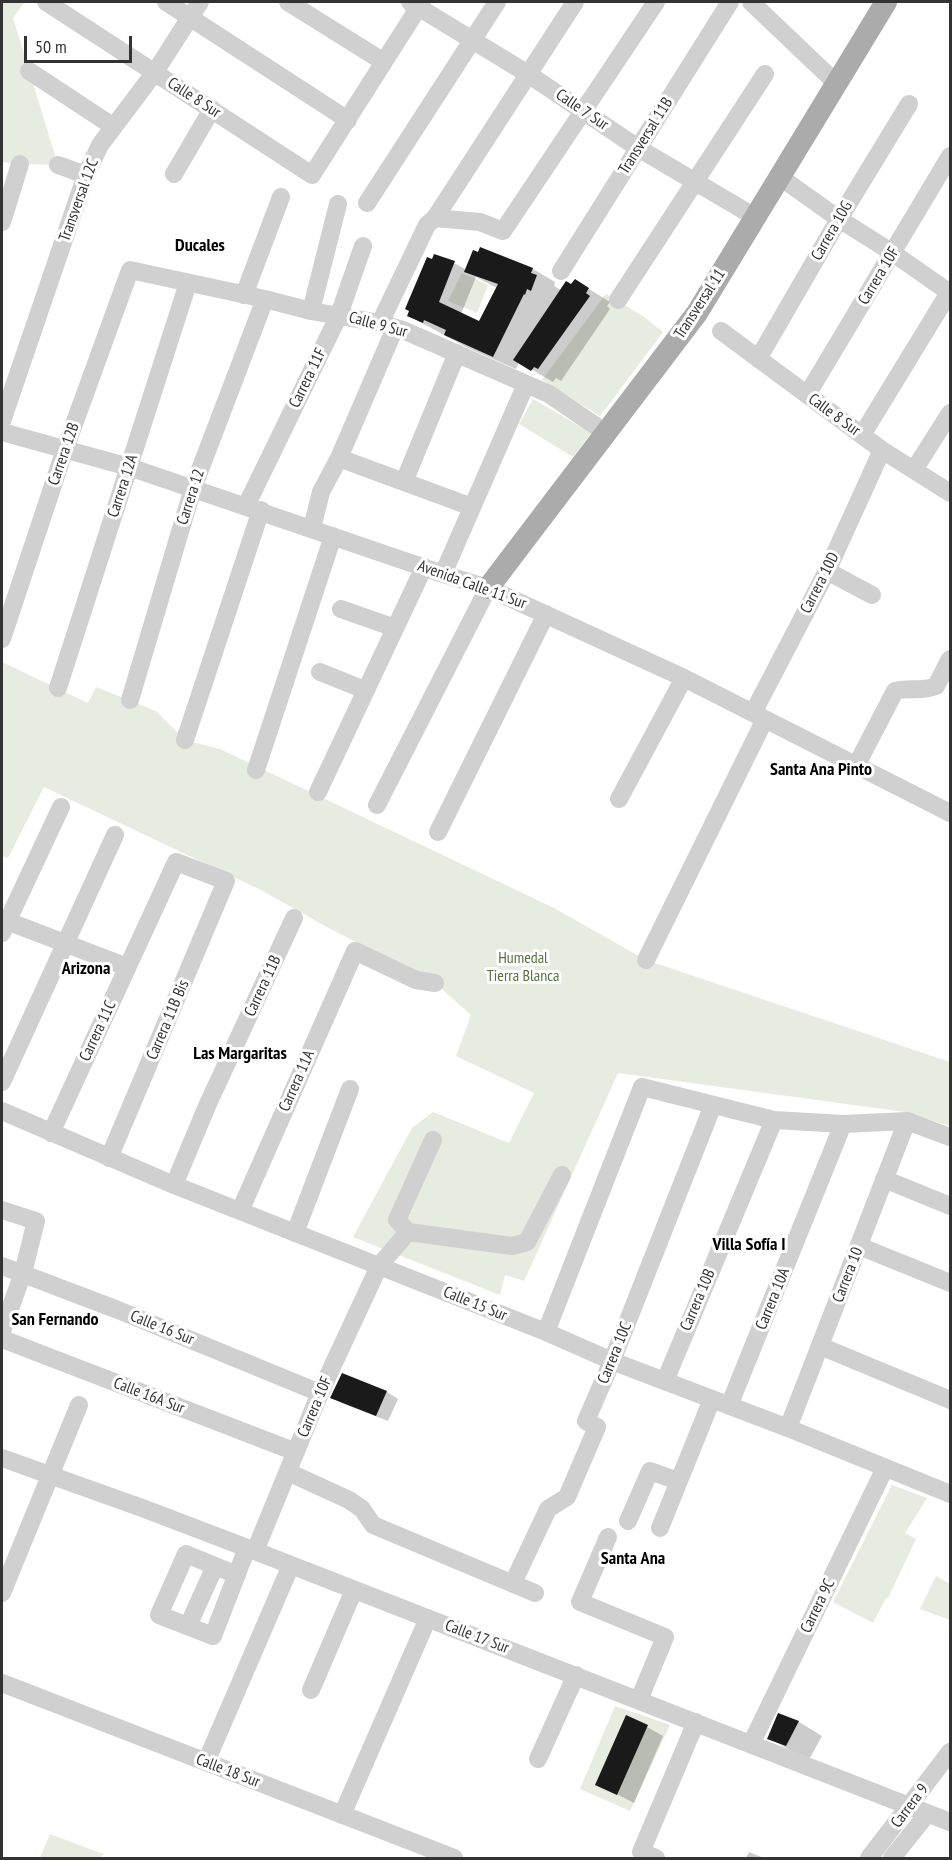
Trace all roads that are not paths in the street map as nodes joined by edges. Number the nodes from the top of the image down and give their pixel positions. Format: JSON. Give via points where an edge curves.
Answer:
{"nodes":[{"id":1,"x":46,"y":2,"type":"edge"},
{"id":2,"x":166,"y":2,"type":"edge"},
{"id":3,"x":288,"y":2,"type":"edge"},
{"id":4,"x":497,"y":2,"type":"edge"},
{"id":5,"x":575,"y":2,"type":"edge"},
{"id":6,"x":656,"y":2,"type":"edge"},
{"id":7,"x":730,"y":2,"type":"edge"},
{"id":8,"x":751,"y":2,"type":"edge"},
{"id":9,"x":886,"y":2,"type":"edge"},
{"id":10,"x":417,"y":3,"type":"edge"},
{"id":11,"x":195,"y":9,"type":"edge"},
{"id":12,"x":472,"y":41,"type":"junction"},
{"id":13,"x":384,"y":62,"type":"junction"},
{"id":14,"x":29,"y":71,"type":"dead end"},
{"id":15,"x":155,"y":72,"type":"junction"},
{"id":16,"x":528,"y":74,"type":"junction"},
{"id":17,"x":765,"y":74,"type":"dead end"},
{"id":18,"x":832,"y":94,"type":"junction"},
{"id":19,"x":909,"y":104,"type":"dead end"},
{"id":20,"x":212,"y":109,"type":"junction"},
{"id":21,"x":583,"y":111,"type":"junction"},
{"id":22,"x":348,"y":120,"type":"junction"},
{"id":23,"x":114,"y":127,"type":"junction"},
{"id":24,"x":638,"y":148,"type":"junction"},
{"id":25,"x":951,"y":156,"type":"edge"},
{"id":26,"x":20,"y":164,"type":"dead end"},
{"id":27,"x":58,"y":165,"type":"dead end"},
{"id":28,"x":174,"y":174,"type":"dead end"},
{"id":29,"x":86,"y":176,"type":"junction"},
{"id":30,"x":780,"y":177,"type":"junction"},
{"id":31,"x":695,"y":182,"type":"junction"},
{"id":32,"x":281,"y":197,"type":"dead end"},
{"id":33,"x":367,"y":203,"type":"dead end"},
{"id":34,"x":338,"y":204,"type":"dead end"},
{"id":35,"x":755,"y":217,"type":"junction"},
{"id":36,"x":435,"y":218,"type":"junction"},
{"id":37,"x":839,"y":219,"type":"junction"},
{"id":38,"x":2,"y":222,"type":"edge"},
{"id":39,"x":363,"y":246,"type":"dead end"},
{"id":40,"x":893,"y":253,"type":"junction"},
{"id":41,"x":130,"y":270,"type":"joint"},
{"id":42,"x":561,"y":271,"type":"dead end"},
{"id":43,"x":188,"y":282,"type":"junction"},
{"id":44,"x":950,"y":292,"type":"edge"},
{"id":45,"x":244,"y":295,"type":"junction"},
{"id":46,"x":265,"y":299,"type":"junction"},
{"id":47,"x":618,"y":300,"type":"dead end"},
{"id":48,"x":311,"y":311,"type":"junction"},
{"id":49,"x":339,"y":315,"type":"junction"},
{"id":50,"x":388,"y":325,"type":"junction"},
{"id":51,"x":721,"y":331,"type":"dead end"},
{"id":52,"x":457,"y":353,"type":"junction"},
{"id":53,"x":758,"y":359,"type":"junction"},
{"id":54,"x":526,"y":384,"type":"junction"},
{"id":55,"x":807,"y":395,"type":"junction"},
{"id":56,"x":951,"y":413,"type":"edge"},
{"id":57,"x":2,"y":421,"type":"edge"},
{"id":58,"x":2,"y":432,"type":"edge"},
{"id":59,"x":606,"y":433,"type":"junction"},
{"id":60,"x":862,"y":435,"type":"junction"},
{"id":61,"x":65,"y":449,"type":"junction"},
{"id":62,"x":882,"y":450,"type":"junction"},
{"id":63,"x":339,"y":458,"type":"junction"},
{"id":64,"x":129,"y":467,"type":"junction"},
{"id":65,"x":914,"y":470,"type":"junction"},
{"id":66,"x":404,"y":482,"type":"junction"},
{"id":67,"x":193,"y":488,"type":"junction"},
{"id":68,"x":951,"y":493,"type":"edge"},
{"id":69,"x":472,"y":507,"type":"junction"},
{"id":70,"x":253,"y":508,"type":"junction"},
{"id":71,"x":312,"y":528,"type":"junction"},
{"id":72,"x":333,"y":536,"type":"junction"},
{"id":73,"x":424,"y":567,"type":"junction"},
{"id":74,"x":827,"y":571,"type":"junction"},
{"id":75,"x":442,"y":574,"type":"junction"},
{"id":76,"x":488,"y":588,"type":"junction"},
{"id":77,"x":872,"y":595,"type":"dead end"},
{"id":78,"x":341,"y":609,"type":"dead end"},
{"id":79,"x":546,"y":614,"type":"junction"},
{"id":80,"x":395,"y":628,"type":"junction"},
{"id":81,"x":2,"y":639,"type":"edge"},
{"id":82,"x":951,"y":659,"type":"edge"},
{"id":83,"x":320,"y":672,"type":"dead end"},
{"id":84,"x":684,"y":678,"type":"junction"},
{"id":85,"x":58,"y":688,"type":"dead end"},
{"id":86,"x":365,"y":690,"type":"junction"},
{"id":87,"x":130,"y":700,"type":"dead end"},
{"id":88,"x":759,"y":716,"type":"junction"},
{"id":89,"x":185,"y":740,"type":"dead end"},
{"id":90,"x":856,"y":765,"type":"junction"},
{"id":91,"x":256,"y":770,"type":"dead end"},
{"id":92,"x":318,"y":792,"type":"dead end"},
{"id":93,"x":619,"y":799,"type":"dead end"},
{"id":94,"x":377,"y":805,"type":"dead end"},
{"id":95,"x":61,"y":807,"type":"dead end"},
{"id":96,"x":951,"y":813,"type":"edge"},
{"id":97,"x":438,"y":831,"type":"dead end"},
{"id":98,"x":115,"y":835,"type":"dead end"},
{"id":99,"x":176,"y":862,"type":"joint"},
{"id":100,"x":294,"y":918,"type":"dead end"},
{"id":101,"x":4,"y":927,"type":"edge"},
{"id":102,"x":65,"y":943,"type":"junction"},
{"id":103,"x":646,"y":960,"type":"dead end"},
{"id":104,"x":127,"y":967,"type":"junction"},
{"id":105,"x":435,"y":983,"type":"dead end"},
{"id":106,"x":2,"y":1082,"type":"edge"},
{"id":107,"x":350,"y":1089,"type":"dead end"},
{"id":108,"x":713,"y":1105,"type":"junction"},
{"id":109,"x":2,"y":1112,"type":"edge"},
{"id":110,"x":774,"y":1120,"type":"junction"},
{"id":111,"x":907,"y":1121,"type":"junction"},
{"id":112,"x":843,"y":1125,"type":"junction"},
{"id":113,"x":51,"y":1133,"type":"junction"},
{"id":114,"x":951,"y":1137,"type":"edge"},
{"id":115,"x":433,"y":1140,"type":"dead end"},
{"id":116,"x":109,"y":1158,"type":"junction"},
{"id":117,"x":562,"y":1175,"type":"dead end"},
{"id":118,"x":884,"y":1179,"type":"junction"},
{"id":119,"x":174,"y":1185,"type":"junction"},
{"id":120,"x":951,"y":1206,"type":"edge"},
{"id":121,"x":2,"y":1210,"type":"edge"},
{"id":122,"x":240,"y":1210,"type":"junction"},
{"id":123,"x":408,"y":1232,"type":"junction"},
{"id":124,"x":294,"y":1233,"type":"junction"},
{"id":125,"x":859,"y":1246,"type":"junction"},
{"id":126,"x":2,"y":1266,"type":"edge"},
{"id":127,"x":379,"y":1266,"type":"junction"},
{"id":128,"x":22,"y":1273,"type":"junction"},
{"id":129,"x":951,"y":1283,"type":"edge"},
{"id":130,"x":2,"y":1331,"type":"edge"},
{"id":131,"x":546,"y":1332,"type":"junction"},
{"id":132,"x":2,"y":1339,"type":"edge"},
{"id":133,"x":820,"y":1346,"type":"junction"},
{"id":134,"x":612,"y":1360,"type":"junction"},
{"id":135,"x":665,"y":1381,"type":"junction"},
{"id":136,"x":320,"y":1393,"type":"junction"},
{"id":137,"x":712,"y":1399,"type":"junction"},
{"id":138,"x":951,"y":1400,"type":"edge"},
{"id":139,"x":79,"y":1406,"type":"dead end"},
{"id":140,"x":729,"y":1407,"type":"junction"},
{"id":141,"x":788,"y":1428,"type":"junction"},
{"id":142,"x":296,"y":1452,"type":"junction"},
{"id":143,"x":2,"y":1458,"type":"edge"},
{"id":144,"x":885,"y":1467,"type":"junction"},
{"id":145,"x":288,"y":1472,"type":"junction"},
{"id":146,"x":50,"y":1477,"type":"junction"},
{"id":147,"x":678,"y":1481,"type":"junction"},
{"id":148,"x":951,"y":1494,"type":"edge"},
{"id":149,"x":628,"y":1521,"type":"dead end"},
{"id":150,"x":660,"y":1528,"type":"dead end"},
{"id":151,"x":608,"y":1537,"type":"dead end"},
{"id":152,"x":251,"y":1550,"type":"junction"},
{"id":153,"x":291,"y":1565,"type":"junction"},
{"id":154,"x":215,"y":1566,"type":"junction"},
{"id":155,"x":237,"y":1575,"type":"junction"},
{"id":156,"x":513,"y":1583,"type":"junction"},
{"id":157,"x":354,"y":1590,"type":"junction"},
{"id":158,"x":2,"y":1593,"type":"edge"},
{"id":159,"x":534,"y":1593,"type":"dead end"},
{"id":160,"x":428,"y":1618,"type":"junction"},
{"id":161,"x":188,"y":1626,"type":"junction"},
{"id":162,"x":576,"y":1676,"type":"junction"},
{"id":163,"x":2,"y":1683,"type":"edge"},
{"id":164,"x":311,"y":1690,"type":"dead end"},
{"id":165,"x":629,"y":1701,"type":"junction"},
{"id":166,"x":696,"y":1722,"type":"junction"},
{"id":167,"x":751,"y":1744,"type":"junction"},
{"id":168,"x":951,"y":1752,"type":"edge"},
{"id":169,"x":538,"y":1759,"type":"dead end"},
{"id":170,"x":206,"y":1762,"type":"junction"},
{"id":171,"x":910,"y":1806,"type":"junction"},
{"id":172,"x":928,"y":1813,"type":"junction"},
{"id":173,"x":342,"y":1815,"type":"junction"},
{"id":174,"x":951,"y":1821,"type":"edge"},
{"id":175,"x":649,"y":1855,"type":"edge"},
{"id":176,"x":454,"y":1858,"type":"edge"},
{"id":177,"x":869,"y":1858,"type":"edge"},
{"id":178,"x":892,"y":1858,"type":"edge"}],
"edges":[{"from":1,"to":15,"type":"street","name":"Calle 8 Sur"},
{"from":2,"to":11,"type":"street"},
{"from":3,"to":13,"type":"street"},
{"from":4,"to":12,"type":"street"},
{"from":5,"to":16,"type":"street"},
{"from":6,"to":21,"type":"street"},
{"from":7,"to":24,"type":"street","name":"Transversal 11B"},
{"from":8,"to":18,"type":"street"},
{"from":9,"to":18,"type":"main road","name":"Transversal 11"},
{"from":10,"to":12,"type":"street","name":"Calle 7 Sur"},
{"from":10,"to":13,"type":"street"},
{"from":11,"to":15,"type":"street","name":"Transversal 12C"},
{"from":11,"to":22,"type":"street"},
{"from":12,"to":16,"type":"street","name":"Calle 7 Sur"},
{"from":12,"to":33,"type":"street"},
{"from":13,"to":22,"type":"street"},
{"from":14,"to":23,"type":"street"},
{"from":15,"to":20,"type":"street","name":"Calle 8 Sur"},
{"from":15,"to":23,"type":"street","name":"Transversal 12C"},
{"from":16,"to":21,"type":"street","name":"Calle 7 Sur"},
{"from":16,"to":36,"type":"street"},
{"from":17,"to":31,"type":"street"},
{"from":18,"to":30,"type":"main road","name":"Transversal 11"},
{"from":19,"to":37,"type":"street","name":"Carrera 10G"},
{"from":20,"to":22,"type":"street","name":"Calle 8 Sur","via":[[312,175]]},
{"from":20,"to":28,"type":"street"},
{"from":21,"to":24,"type":"street","name":"Calle 7 Sur"},
{"from":21,"to":36,"type":"street","via":[[503,231],[480,222]]},
{"from":23,"to":29,"type":"street","name":"Transversal 12C","via":[[100,145]]},
{"from":24,"to":31,"type":"street","name":"Calle 7 Sur"},
{"from":24,"to":42,"type":"street","name":"Transversal 11B"},
{"from":25,"to":40,"type":"street","name":"Carrera 10F"},
{"from":26,"to":38,"type":"street"},
{"from":27,"to":29,"type":"street"},
{"from":29,"to":57,"type":"street","name":"Transversal 12C"},
{"from":30,"to":35,"type":"main road","name":"Transversal 11"},
{"from":30,"to":37,"type":"street"},
{"from":31,"to":35,"type":"street","name":"Calle 7 Sur"},
{"from":31,"to":47,"type":"street"},
{"from":32,"to":45,"type":"street"},
{"from":34,"to":48,"type":"street"},
{"from":35,"to":59,"type":"main road","name":"Transversal 11","via":[[697,313]]},
{"from":36,"to":50,"type":"street","via":[[427,225]]},
{"from":37,"to":40,"type":"street"},
{"from":37,"to":53,"type":"street","name":"Carrera 10G"},
{"from":39,"to":49,"type":"street","name":"Carrera 11F"},
{"from":40,"to":44,"type":"street"},
{"from":40,"to":55,"type":"street","name":"Carrera 10F"},
{"from":41,"to":43,"type":"street","name":"Calle 9 Sur"},
{"from":41,"to":61,"type":"street","name":"Carrera 12B"},
{"from":43,"to":45,"type":"street","name":"Calle 9 Sur"},
{"from":43,"to":64,"type":"street","name":"Carrera 12A"},
{"from":44,"to":60,"type":"street"},
{"from":45,"to":46,"type":"street","name":"Calle 9 Sur"},
{"from":46,"to":48,"type":"street","name":"Calle 9 Sur"},
{"from":46,"to":67,"type":"street","name":"Carrera 12"},
{"from":48,"to":49,"type":"street","name":"Calle 9 Sur"},
{"from":49,"to":50,"type":"street","name":"Calle 9 Sur"},
{"from":49,"to":70,"type":"street","name":"Carrera 11F"},
{"from":50,"to":52,"type":"street","name":"Calle 9 Sur"},
{"from":50,"to":63,"type":"street"},
{"from":51,"to":53,"type":"street","name":"Calle 8 Sur"},
{"from":52,"to":54,"type":"street","name":"Calle 9 Sur","via":[[502,367]]},
{"from":52,"to":66,"type":"street"},
{"from":53,"to":55,"type":"street","name":"Calle 8 Sur"},
{"from":54,"to":59,"type":"street","name":"Calle 9 Sur","via":[[549,394]]},
{"from":54,"to":69,"type":"street"},
{"from":55,"to":60,"type":"street","name":"Calle 8 Sur"},
{"from":56,"to":65,"type":"street"},
{"from":58,"to":61,"type":"street","name":"Avenida Calle 11 Sur"},
{"from":59,"to":76,"type":"main road","name":"Transversal 11"},
{"from":60,"to":62,"type":"street","name":"Calle 8 Sur"},
{"from":61,"to":64,"type":"street","name":"Avenida Calle 11 Sur"},
{"from":61,"to":81,"type":"street","name":"Carrera 12B"},
{"from":62,"to":65,"type":"street","name":"Calle 8 Sur"},
{"from":62,"to":74,"type":"street","name":"Carrera 10D"},
{"from":63,"to":66,"type":"street"},
{"from":63,"to":71,"type":"street","via":[[321,492]]},
{"from":64,"to":67,"type":"street","name":"Avenida Calle 11 Sur"},
{"from":64,"to":85,"type":"street","name":"Carrera 12A"},
{"from":65,"to":68,"type":"street","name":"Calle 8 Sur"},
{"from":66,"to":69,"type":"street"},
{"from":67,"to":70,"type":"street","name":"Avenida Calle 11 Sur"},
{"from":67,"to":87,"type":"street","name":"Carrera 12"},
{"from":69,"to":75,"type":"street"},
{"from":70,"to":71,"type":"street","name":"Avenida Calle 11 Sur"},
{"from":70,"to":89,"type":"street","name":"Carrera 11F"},
{"from":71,"to":72,"type":"street","name":"Avenida Calle 11 Sur"},
{"from":72,"to":73,"type":"street","name":"Avenida Calle 11 Sur"},
{"from":72,"to":91,"type":"street"},
{"from":73,"to":75,"type":"street","name":"Avenida Calle 11 Sur"},
{"from":73,"to":80,"type":"street"},
{"from":74,"to":77,"type":"street"},
{"from":74,"to":88,"type":"street","name":"Carrera 10D"},
{"from":75,"to":76,"type":"street","name":"Avenida Calle 11 Sur"},
{"from":76,"to":79,"type":"street","name":"Avenida Calle 11 Sur"},
{"from":76,"to":94,"type":"street"},
{"from":78,"to":80,"type":"street"},
{"from":79,"to":84,"type":"street","name":"Avenida Calle 11 Sur"},
{"from":79,"to":97,"type":"street"},
{"from":80,"to":86,"type":"street"},
{"from":82,"to":90,"type":"street","via":[[936,686],[894,691]]},
{"from":83,"to":86,"type":"street"},
{"from":84,"to":88,"type":"street","name":"Avenida Calle 11 Sur"},
{"from":84,"to":93,"type":"street"},
{"from":86,"to":92,"type":"street"},
{"from":88,"to":90,"type":"street","name":"Avenida Calle 11 Sur"},
{"from":88,"to":103,"type":"street","name":"Carrera 10D"},
{"from":90,"to":96,"type":"street","name":"Avenida Calle 11 Sur"},
{"from":95,"to":101,"type":"street"},
{"from":98,"to":102,"type":"street"},
{"from":99,"to":104,"type":"street","name":"Carrera 11C"},
{"from":99,"to":116,"type":"street","name":"Carrera 11B Bis","via":[[226,881]]},
{"from":100,"to":119,"type":"street","name":"Carrera 11B"},
{"from":101,"to":102,"type":"street"},
{"from":102,"to":104,"type":"street"},
{"from":102,"to":106,"type":"street"},
{"from":104,"to":113,"type":"street","name":"Carrera 11C"},
{"from":105,"to":122,"type":"street","name":"Carrera 11A","via":[[416,980],[355,951]]},
{"from":107,"to":124,"type":"street"},
{"from":108,"to":110,"type":"street"},
{"from":108,"to":131,"type":"street","via":[[642,1087]]},
{"from":108,"to":134,"type":"street","name":"Carrera 10C"},
{"from":109,"to":113,"type":"street","name":"Calle 15 Sur"},
{"from":110,"to":112,"type":"street"},
{"from":110,"to":135,"type":"street","name":"Carrera 10B"},
{"from":111,"to":112,"type":"street"},
{"from":111,"to":114,"type":"street"},
{"from":111,"to":118,"type":"street","name":"Carrera 10"},
{"from":112,"to":140,"type":"street","name":"Carrera 10A"},
{"from":113,"to":116,"type":"street","name":"Calle 15 Sur"},
{"from":115,"to":123,"type":"street","via":[[398,1220]]},
{"from":116,"to":119,"type":"street","name":"Calle 15 Sur"},
{"from":117,"to":123,"type":"street","via":[[527,1242],[512,1246]]},
{"from":118,"to":120,"type":"street"},
{"from":118,"to":125,"type":"street","name":"Carrera 10"},
{"from":119,"to":122,"type":"street","name":"Calle 15 Sur"},
{"from":121,"to":128,"type":"street","via":[[36,1221]]},
{"from":122,"to":124,"type":"street","name":"Calle 15 Sur"},
{"from":123,"to":127,"type":"street","name":"Carrera 10F"},
{"from":124,"to":127,"type":"street","name":"Calle 15 Sur"},
{"from":125,"to":129,"type":"street"},
{"from":125,"to":133,"type":"street","name":"Carrera 10"},
{"from":126,"to":128,"type":"street","name":"Calle 16 Sur"},
{"from":127,"to":131,"type":"street","name":"Calle 15 Sur"},
{"from":127,"to":136,"type":"street","name":"Carrera 10F"},
{"from":128,"to":130,"type":"street"},
{"from":128,"to":136,"type":"street","name":"Calle 16 Sur"},
{"from":131,"to":134,"type":"street","name":"Calle 15 Sur"},
{"from":132,"to":142,"type":"street","name":"Calle 16A Sur"},
{"from":133,"to":138,"type":"street"},
{"from":133,"to":141,"type":"street","name":"Carrera 10"},
{"from":134,"to":135,"type":"street","name":"Calle 15 Sur"},
{"from":134,"to":156,"type":"street","name":"Carrera 10C","via":[[586,1421],[597,1427],[567,1497],[548,1509]]},
{"from":135,"to":137,"type":"street","name":"Calle 15 Sur"},
{"from":136,"to":142,"type":"street","name":"Carrera 10F"},
{"from":137,"to":140,"type":"street","name":"Calle 15 Sur"},
{"from":137,"to":147,"type":"street"},
{"from":139,"to":146,"type":"street"},
{"from":140,"to":141,"type":"street","name":"Calle 15 Sur"},
{"from":141,"to":144,"type":"street","name":"Calle 15 Sur"},
{"from":142,"to":145,"type":"street","name":"Carrera 10F"},
{"from":143,"to":146,"type":"street","name":"Calle 17 Sur"},
{"from":144,"to":148,"type":"street","name":"Calle 15 Sur"},
{"from":144,"to":167,"type":"street","name":"Carrera 9C"},
{"from":145,"to":152,"type":"street","name":"Carrera 10F"},
{"from":145,"to":156,"type":"street","via":[[350,1500],[362,1509],[373,1526]]},
{"from":146,"to":152,"type":"street","name":"Calle 17 Sur","via":[[142,1517]]},
{"from":146,"to":158,"type":"street"},
{"from":147,"to":149,"type":"street","via":[[650,1471]]},
{"from":147,"to":150,"type":"street"},
{"from":151,"to":165,"type":"street","via":[[580,1602],[664,1637]]},
{"from":152,"to":153,"type":"street","name":"Calle 17 Sur"},
{"from":152,"to":155,"type":"street","name":"Carrera 10F"},
{"from":153,"to":157,"type":"street","name":"Calle 17 Sur"},
{"from":153,"to":170,"type":"street"},
{"from":154,"to":155,"type":"street"},
{"from":154,"to":161,"type":"street"},
{"from":154,"to":161,"type":"street","via":[[186,1554],[177,1574],[159,1615]]},
{"from":155,"to":161,"type":"street","name":"Carrera 10F","via":[[213,1635]]},
{"from":156,"to":159,"type":"street"},
{"from":157,"to":160,"type":"street","name":"Calle 17 Sur"},
{"from":157,"to":164,"type":"street"},
{"from":160,"to":162,"type":"street","name":"Calle 17 Sur"},
{"from":160,"to":173,"type":"street"},
{"from":162,"to":165,"type":"street","name":"Calle 17 Sur"},
{"from":162,"to":169,"type":"street"},
{"from":163,"to":170,"type":"street","name":"Calle 18 Sur"},
{"from":165,"to":166,"type":"street","name":"Calle 17 Sur"},
{"from":166,"to":167,"type":"street","name":"Calle 17 Sur"},
{"from":166,"to":175,"type":"street"},
{"from":167,"to":171,"type":"street","name":"Calle 17 Sur"},
{"from":168,"to":171,"type":"street","name":"Carrera 9"},
{"from":170,"to":173,"type":"street","name":"Calle 18 Sur"},
{"from":171,"to":172,"type":"street","name":"Calle 17 Sur"},
{"from":171,"to":177,"type":"street","name":"Carrera 9"},
{"from":172,"to":174,"type":"street","name":"Calle 17 Sur"},
{"from":172,"to":178,"type":"street","name":"Carrera 9"},
{"from":173,"to":176,"type":"street","name":"Calle 18 Sur"}]}
